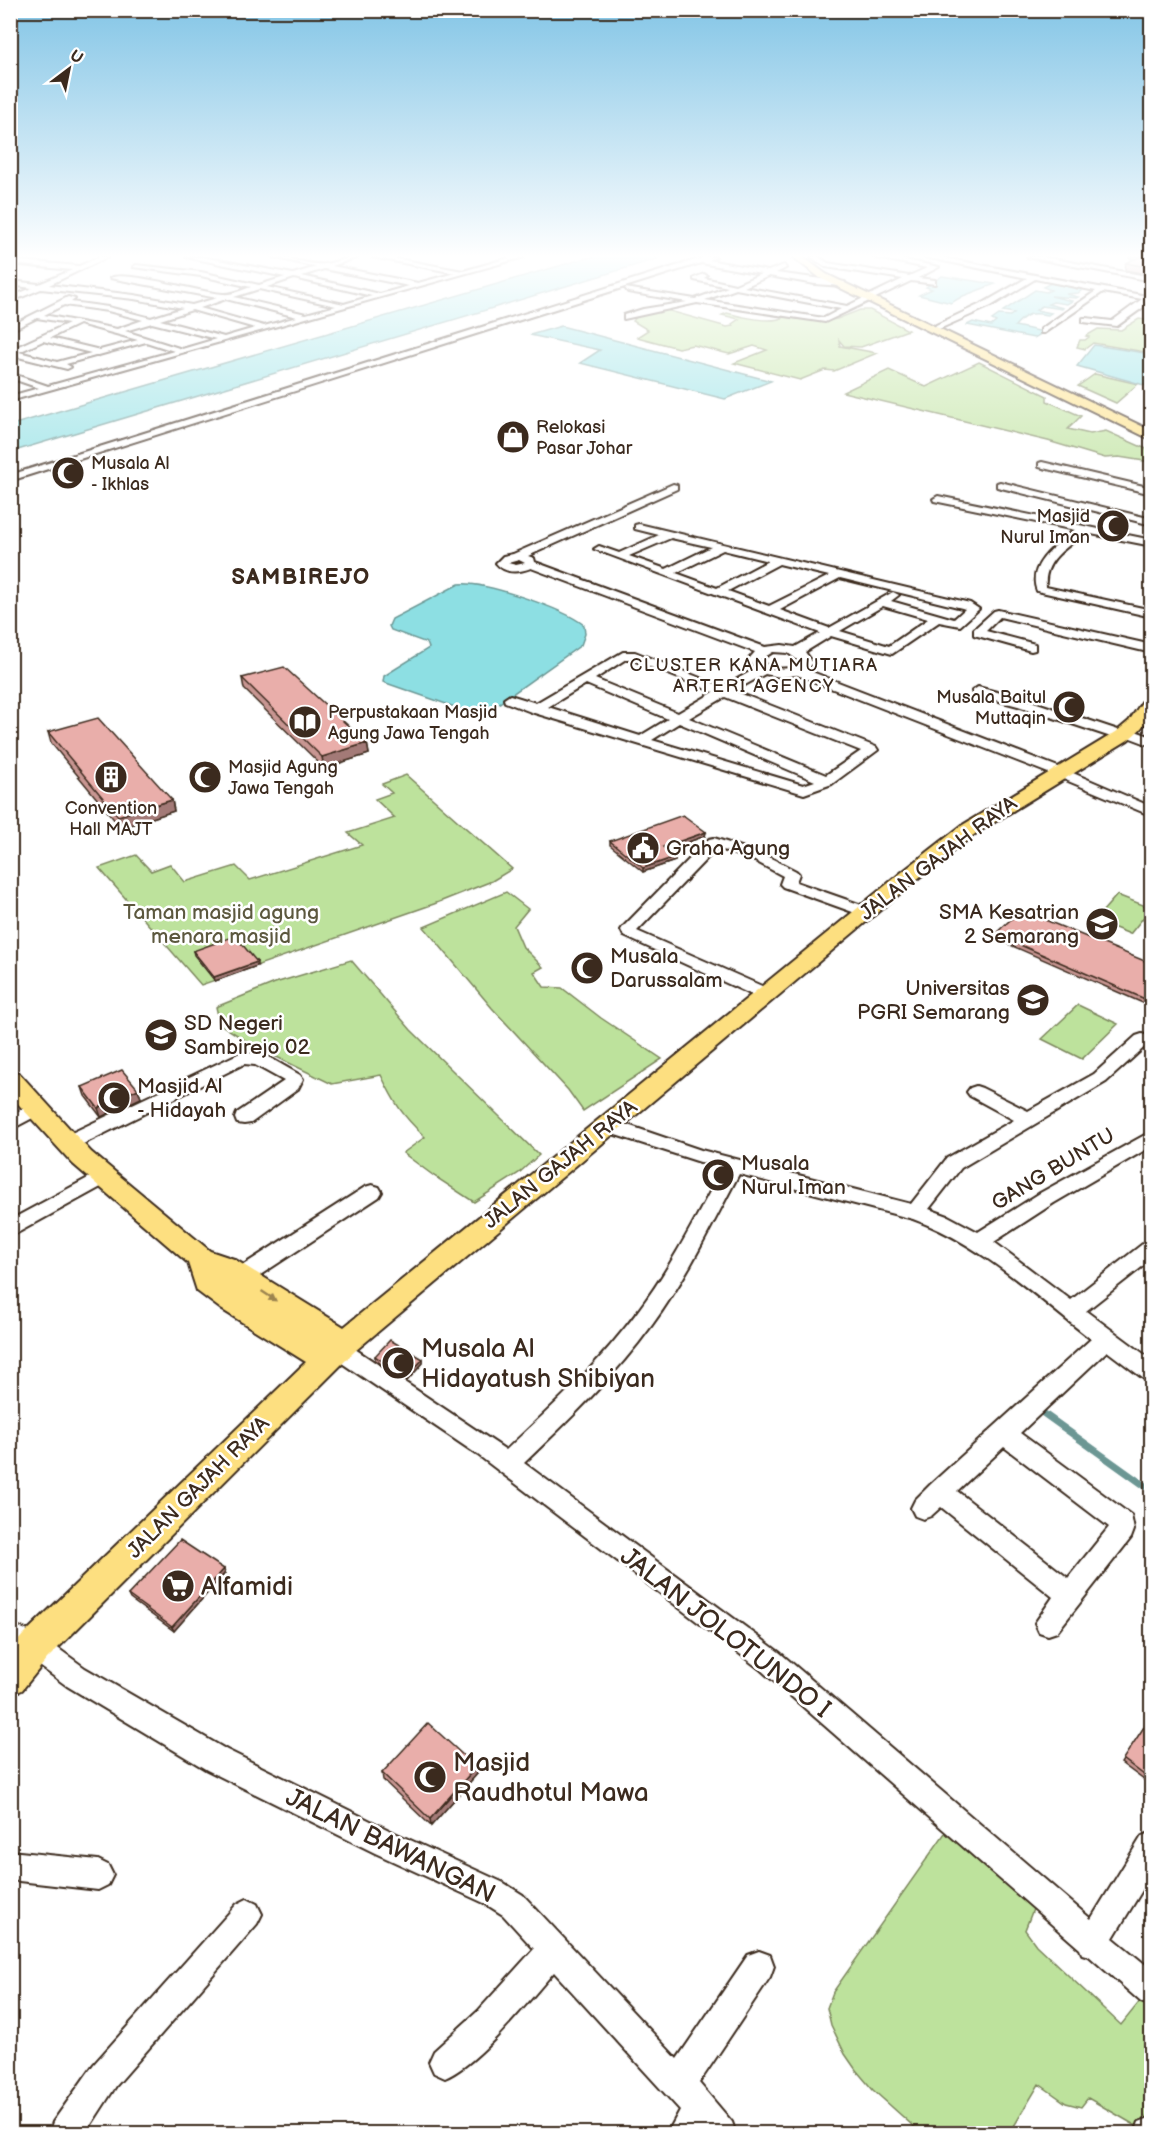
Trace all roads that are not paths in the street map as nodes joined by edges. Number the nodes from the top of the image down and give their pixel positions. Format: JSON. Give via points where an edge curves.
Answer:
{"nodes":[{"id":1,"x":31,"y":357,"type":"edge"},
{"id":2,"x":72,"y":357,"type":"edge"},
{"id":3,"x":85,"y":357,"type":"edge"},
{"id":4,"x":119,"y":357,"type":"edge"},
{"id":5,"x":161,"y":357,"type":"edge"},
{"id":6,"x":395,"y":357,"type":"edge"},
{"id":7,"x":991,"y":357,"type":"edge"},
{"id":8,"x":1002,"y":357,"type":"edge"},
{"id":9,"x":79,"y":359,"type":"junction"},
{"id":10,"x":140,"y":363,"type":"junction"},
{"id":11,"x":58,"y":364,"type":"junction"},
{"id":12,"x":10,"y":375,"type":"edge"},
{"id":13,"x":95,"y":375,"type":"junction"},
{"id":14,"x":47,"y":388,"type":"junction"},
{"id":15,"x":10,"y":399,"type":"edge"},
{"id":16,"x":1152,"y":429,"type":"edge"},
{"id":17,"x":1152,"y":436,"type":"edge"},
{"id":18,"x":1042,"y":465,"type":"dead end"},
{"id":19,"x":10,"y":478,"type":"edge"},
{"id":20,"x":1000,"y":485,"type":"dead end"},
{"id":21,"x":673,"y":487,"type":"dead end"},
{"id":22,"x":684,"y":491,"type":"dead end"},
{"id":23,"x":1152,"y":491,"type":"edge"},
{"id":24,"x":938,"y":499,"type":"dead end"},
{"id":25,"x":1036,"y":507,"type":"junction"},
{"id":26,"x":1152,"y":522,"type":"edge"},
{"id":27,"x":639,"y":527,"type":"dead end"},
{"id":28,"x":1084,"y":528,"type":"junction"},
{"id":29,"x":669,"y":534,"type":"junction"},
{"id":30,"x":1152,"y":543,"type":"edge"},
{"id":31,"x":721,"y":547,"type":"junction"},
{"id":32,"x":599,"y":549,"type":"dead end"},
{"id":33,"x":621,"y":556,"type":"junction"},
{"id":34,"x":778,"y":560,"type":"junction"},
{"id":35,"x":530,"y":562,"type":"junction"},
{"id":36,"x":667,"y":573,"type":"junction"},
{"id":37,"x":838,"y":575,"type":"junction"},
{"id":38,"x":902,"y":590,"type":"junction"},
{"id":39,"x":718,"y":592,"type":"junction"},
{"id":40,"x":882,"y":602,"type":"junction"},
{"id":41,"x":771,"y":610,"type":"junction"},
{"id":42,"x":1152,"y":614,"type":"edge"},
{"id":43,"x":937,"y":618,"type":"junction"},
{"id":44,"x":830,"y":632,"type":"junction"},
{"id":45,"x":1031,"y":647,"type":"dead end"},
{"id":46,"x":1152,"y":649,"type":"edge"},
{"id":47,"x":764,"y":651,"type":"junction"},
{"id":48,"x":796,"y":652,"type":"junction"},
{"id":49,"x":764,"y":669,"type":"junction"},
{"id":50,"x":801,"y":669,"type":"junction"},
{"id":51,"x":585,"y":679,"type":"junction"},
{"id":52,"x":978,"y":691,"type":"dead end"},
{"id":53,"x":723,"y":692,"type":"junction"},
{"id":54,"x":510,"y":699,"type":"dead end"},
{"id":55,"x":1152,"y":700,"type":"edge"},
{"id":56,"x":536,"y":709,"type":"junction"},
{"id":57,"x":679,"y":717,"type":"junction"},
{"id":58,"x":1125,"y":734,"type":"junction"},
{"id":59,"x":641,"y":741,"type":"junction"},
{"id":60,"x":1152,"y":742,"type":"edge"},
{"id":61,"x":778,"y":759,"type":"junction"},
{"id":62,"x":1066,"y":770,"type":"junction"},
{"id":63,"x":754,"y":775,"type":"junction"},
{"id":64,"x":827,"y":781,"type":"junction"},
{"id":65,"x":1152,"y":812,"type":"edge"},
{"id":66,"x":867,"y":912,"type":"junction"},
{"id":67,"x":767,"y":994,"type":"junction"},
{"id":68,"x":1142,"y":1040,"type":"dead end"},
{"id":69,"x":10,"y":1079,"type":"edge"},
{"id":70,"x":976,"y":1092,"type":"dead end"},
{"id":71,"x":36,"y":1108,"type":"junction"},
{"id":72,"x":244,"y":1118,"type":"dead end"},
{"id":73,"x":1029,"y":1120,"type":"junction"},
{"id":74,"x":10,"y":1124,"type":"edge"},
{"id":75,"x":607,"y":1125,"type":"junction"},
{"id":76,"x":1152,"y":1137,"type":"edge"},
{"id":77,"x":68,"y":1143,"type":"junction"},
{"id":78,"x":733,"y":1166,"type":"junction"},
{"id":79,"x":103,"y":1177,"type":"junction"},
{"id":80,"x":372,"y":1192,"type":"dead end"},
{"id":81,"x":916,"y":1212,"type":"junction"},
{"id":82,"x":10,"y":1230,"type":"edge"},
{"id":83,"x":979,"y":1242,"type":"junction"},
{"id":84,"x":1152,"y":1247,"type":"edge"},
{"id":85,"x":200,"y":1258,"type":"junction"},
{"id":86,"x":241,"y":1277,"type":"junction"},
{"id":87,"x":1070,"y":1312,"type":"junction"},
{"id":88,"x":1105,"y":1339,"type":"junction"},
{"id":89,"x":336,"y":1350,"type":"junction"},
{"id":90,"x":1152,"y":1372,"type":"edge"},
{"id":91,"x":1003,"y":1433,"type":"junction"},
{"id":92,"x":507,"y":1464,"type":"junction"},
{"id":93,"x":1070,"y":1596,"type":"junction"},
{"id":94,"x":1048,"y":1623,"type":"dead end"},
{"id":95,"x":23,"y":1641,"type":"edge"},
{"id":96,"x":10,"y":1678,"type":"edge"},
{"id":97,"x":1152,"y":1846,"type":"edge"},
{"id":98,"x":10,"y":1865,"type":"edge"},
{"id":99,"x":98,"y":1875,"type":"dead end"},
{"id":100,"x":247,"y":1914,"type":"dead end"},
{"id":101,"x":1093,"y":1943,"type":"junction"},
{"id":102,"x":553,"y":1950,"type":"junction"},
{"id":103,"x":759,"y":1966,"type":"dead end"},
{"id":104,"x":1152,"y":1991,"type":"edge"},
{"id":105,"x":445,"y":2062,"type":"dead end"},
{"id":106,"x":679,"y":2084,"type":"junction"},
{"id":107,"x":691,"y":2121,"type":"edge"},
{"id":108,"x":65,"y":2133,"type":"edge"},
{"id":109,"x":720,"y":2133,"type":"edge"}],
"edges":[{"from":1,"to":11,"type":"street"},
{"from":2,"to":9,"type":"street"},
{"from":3,"to":9,"type":"street"},
{"from":4,"to":10,"type":"street"},
{"from":5,"to":10,"type":"street"},
{"from":6,"to":19,"type":"street"},
{"from":7,"to":17,"type":"main road"},
{"from":8,"to":16,"type":"main road"},
{"from":9,"to":11,"type":"street"},
{"from":10,"to":13,"type":"street"},
{"from":11,"to":13,"type":"street"},
{"from":12,"to":14,"type":"street"},
{"from":13,"to":14,"type":"street"},
{"from":14,"to":15,"type":"street"},
{"from":18,"to":23,"type":"street"},
{"from":20,"to":25,"type":"street"},
{"from":21,"to":35,"type":"street","via":[[501,563],[512,568],[525,567]]},
{"from":22,"to":35,"type":"street"},
{"from":24,"to":25,"type":"street"},
{"from":25,"to":26,"type":"street"},
{"from":25,"to":28,"type":"street"},
{"from":27,"to":29,"type":"street"},
{"from":28,"to":30,"type":"street"},
{"from":28,"to":42,"type":"street","via":[[1048,558],[1042,569],[1041,589]]},
{"from":29,"to":31,"type":"street"},
{"from":29,"to":33,"type":"street"},
{"from":31,"to":34,"type":"street"},
{"from":31,"to":36,"type":"street"},
{"from":32,"to":33,"type":"street"},
{"from":33,"to":36,"type":"street"},
{"from":34,"to":37,"type":"street"},
{"from":34,"to":39,"type":"street"},
{"from":35,"to":47,"type":"street"},
{"from":36,"to":39,"type":"street"},
{"from":37,"to":38,"type":"street"},
{"from":37,"to":41,"type":"street"},
{"from":38,"to":40,"type":"street"},
{"from":38,"to":43,"type":"street","via":[[974,609],[956,623]]},
{"from":39,"to":41,"type":"street"},
{"from":40,"to":43,"type":"street"},
{"from":40,"to":44,"type":"street"},
{"from":41,"to":44,"type":"street"},
{"from":43,"to":44,"type":"street","via":[[892,650]]},
{"from":44,"to":48,"type":"street"},
{"from":45,"to":46,"type":"street","via":[[978,632],[998,613]]},
{"from":47,"to":48,"type":"street"},
{"from":47,"to":49,"type":"street","via":[[754,660]]},
{"from":48,"to":50,"type":"street","via":[[806,659]]},
{"from":49,"to":50,"type":"street","via":[[781,673]]},
{"from":49,"to":53,"type":"street"},
{"from":50,"to":62,"type":"street"},
{"from":51,"to":53,"type":"street","via":[[627,655]]},
{"from":51,"to":56,"type":"street"},
{"from":51,"to":57,"type":"street"},
{"from":52,"to":58,"type":"street"},
{"from":53,"to":57,"type":"street"},
{"from":53,"to":64,"type":"street","via":[[871,750]]},
{"from":54,"to":56,"type":"street"},
{"from":55,"to":58,"type":"main road","name":"JALAN GAJAH RAYA"},
{"from":56,"to":59,"type":"street"},
{"from":57,"to":59,"type":"street"},
{"from":57,"to":61,"type":"street"},
{"from":58,"to":60,"type":"street"},
{"from":58,"to":62,"type":"main road","name":"JALAN GAJAH RAYA"},
{"from":59,"to":63,"type":"street"},
{"from":61,"to":63,"type":"street"},
{"from":61,"to":64,"type":"street"},
{"from":62,"to":65,"type":"street"},
{"from":62,"to":66,"type":"main road","name":"JALAN GAJAH RAYA","via":[[969,830]]},
{"from":63,"to":64,"type":"street","via":[[804,790]]},
{"from":66,"to":67,"type":"main road","name":"JALAN GAJAH RAYA"},
{"from":66,"to":67,"type":"street","via":[[788,884],[791,874],[714,842],[629,930],[643,940]]},
{"from":67,"to":75,"type":"main road","name":"JALAN GAJAH RAYA"},
{"from":68,"to":73,"type":"street","via":[[1100,1078]]},
{"from":69,"to":71,"type":"main road"},
{"from":70,"to":73,"type":"street"},
{"from":71,"to":74,"type":"street"},
{"from":71,"to":77,"type":"main road"},
{"from":72,"to":77,"type":"street","via":[[292,1085],[294,1079],[258,1059],[242,1058]]},
{"from":73,"to":81,"type":"street","via":[[954,1163]]},
{"from":75,"to":78,"type":"street"},
{"from":75,"to":89,"type":"main road","name":"JALAN GAJAH RAYA"},
{"from":76,"to":83,"type":"street","name":"GANG BUNTU"},
{"from":77,"to":79,"type":"main road"},
{"from":78,"to":81,"type":"street"},
{"from":78,"to":92,"type":"street","via":[[689,1251],[645,1318],[561,1413]]},
{"from":79,"to":82,"type":"street"},
{"from":79,"to":85,"type":"main road"},
{"from":80,"to":86,"type":"street"},
{"from":81,"to":83,"type":"street"},
{"from":83,"to":87,"type":"street"},
{"from":84,"to":87,"type":"street"},
{"from":85,"to":86,"type":"main road"},
{"from":85,"to":89,"type":"main road","via":[[207,1283],[231,1301]]},
{"from":86,"to":89,"type":"main road","one_way":true},
{"from":87,"to":88,"type":"street"},
{"from":88,"to":90,"type":"street"},
{"from":88,"to":91,"type":"street"},
{"from":89,"to":92,"type":"street","name":"JALAN JOLOTUNDO I"},
{"from":89,"to":95,"type":"main road","name":"JALAN GAJAH RAYA"},
{"from":91,"to":93,"type":"street","via":[[1122,1523],[1122,1530]]},
{"from":91,"to":93,"type":"street","via":[[931,1500]]},
{"from":92,"to":101,"type":"street","name":"JALAN JOLOTUNDO I","via":[[770,1661]]},
{"from":93,"to":94,"type":"street"},
{"from":95,"to":96,"type":"main road","name":"JALAN GAJAH RAYA"},
{"from":95,"to":102,"type":"street","name":"JALAN BAWANGAN","via":[[76,1677],[218,1760],[494,1893],[513,1905]]},
{"from":97,"to":101,"type":"street"},
{"from":98,"to":99,"type":"street"},
{"from":100,"to":108,"type":"street","via":[[105,2075]]},
{"from":101,"to":104,"type":"street","name":"JALAN JOLOTUNDO I"},
{"from":102,"to":105,"type":"street","via":[[489,2022]]},
{"from":102,"to":106,"type":"street","name":"JALAN BAWANGAN"},
{"from":103,"to":106,"type":"street"},
{"from":106,"to":107,"type":"street","name":"JALAN BAWANGAN"},
{"from":107,"to":109,"type":"street","name":"JALAN BAWANGAN"}]}
